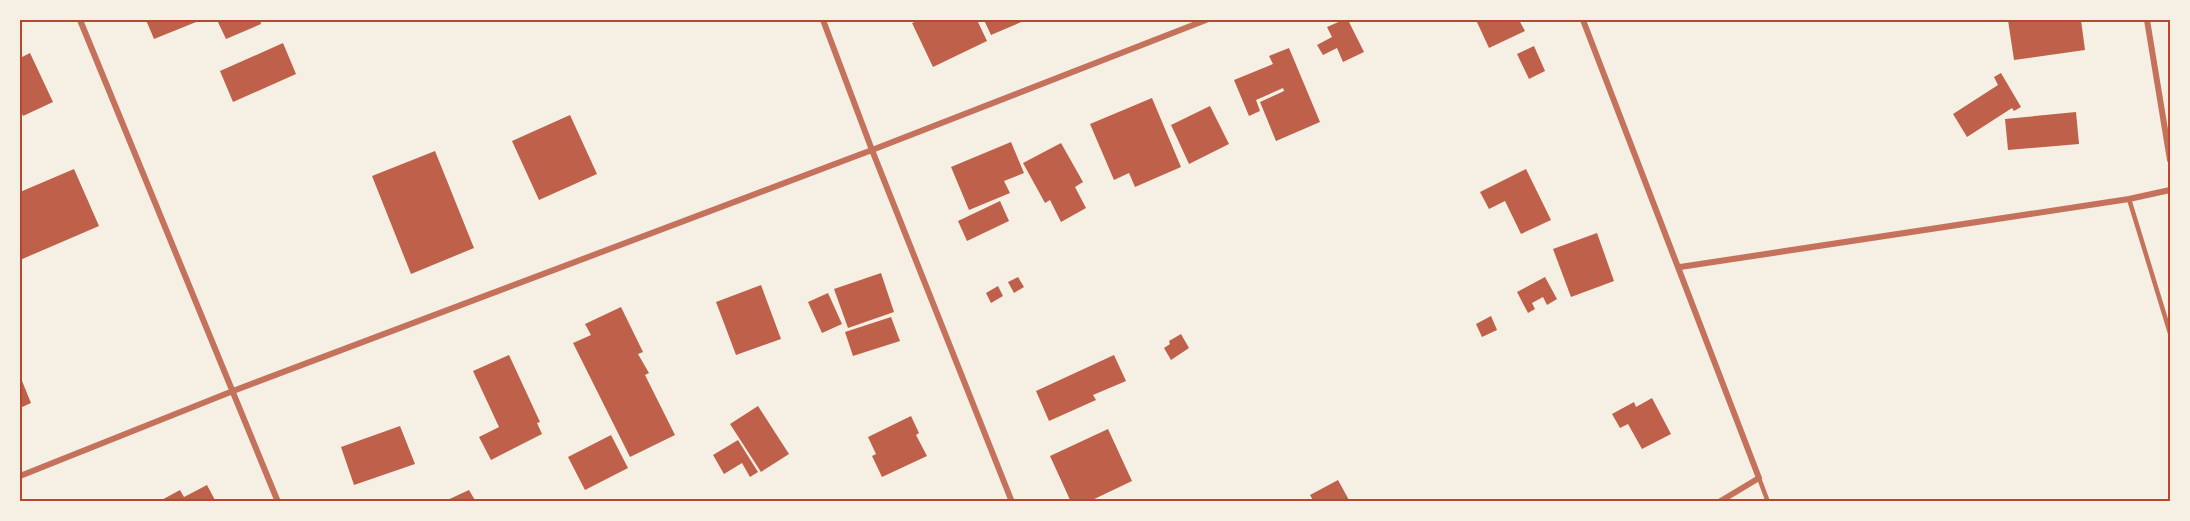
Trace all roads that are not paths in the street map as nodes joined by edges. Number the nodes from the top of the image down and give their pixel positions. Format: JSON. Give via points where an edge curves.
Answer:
{"nodes":[{"id":1,"x":80,"y":20,"type":"edge"},
{"id":2,"x":823,"y":20,"type":"edge"},
{"id":3,"x":1206,"y":20,"type":"edge"},
{"id":4,"x":1583,"y":20,"type":"edge"},
{"id":5,"x":2147,"y":20,"type":"edge"},
{"id":6,"x":872,"y":150,"type":"junction"},
{"id":7,"x":2170,"y":160,"type":"edge"},
{"id":8,"x":2170,"y":190,"type":"edge"},
{"id":9,"x":2129,"y":199,"type":"junction"},
{"id":10,"x":1680,"y":267,"type":"junction"},
{"id":11,"x":2170,"y":333,"type":"edge"},
{"id":12,"x":233,"y":391,"type":"junction"},
{"id":13,"x":20,"y":476,"type":"edge"},
{"id":14,"x":1760,"y":478,"type":"junction"},
{"id":15,"x":278,"y":501,"type":"edge"},
{"id":16,"x":1012,"y":501,"type":"edge"},
{"id":17,"x":1719,"y":501,"type":"edge"},
{"id":18,"x":1768,"y":501,"type":"edge"}],
"edges":[{"from":1,"to":12,"type":"street"},
{"from":2,"to":6,"type":"street"},
{"from":3,"to":6,"type":"street"},
{"from":4,"to":10,"type":"street"},
{"from":5,"to":7,"type":"street"},
{"from":6,"to":12,"type":"street"},
{"from":6,"to":16,"type":"street"},
{"from":8,"to":9,"type":"street"},
{"from":9,"to":10,"type":"street"},
{"from":9,"to":11,"type":"lane"},
{"from":10,"to":14,"type":"street"},
{"from":12,"to":13,"type":"street"},
{"from":12,"to":15,"type":"street"},
{"from":14,"to":17,"type":"street"},
{"from":14,"to":18,"type":"lane"}]}
